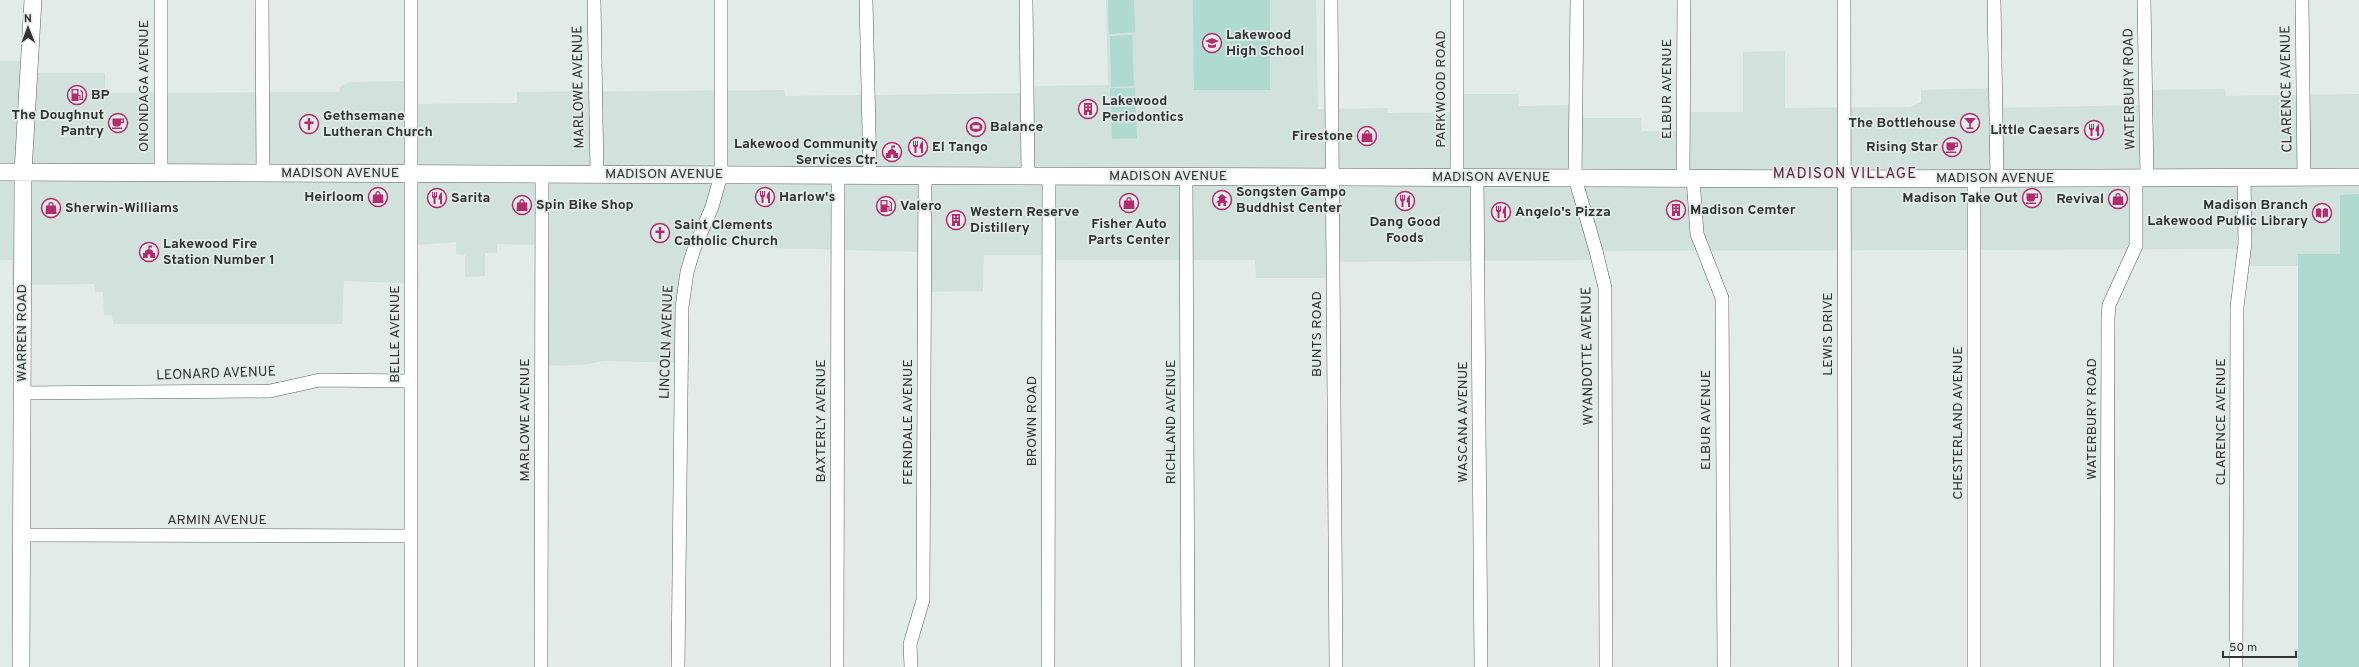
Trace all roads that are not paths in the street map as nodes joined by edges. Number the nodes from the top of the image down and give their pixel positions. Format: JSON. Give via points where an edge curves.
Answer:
{"nodes":[{"id":1,"x":33,"y":0,"type":"edge"},
{"id":2,"x":161,"y":0,"type":"edge"},
{"id":3,"x":262,"y":0,"type":"edge"},
{"id":4,"x":411,"y":0,"type":"edge"},
{"id":5,"x":594,"y":0,"type":"edge"},
{"id":6,"x":721,"y":0,"type":"edge"},
{"id":7,"x":866,"y":0,"type":"edge"},
{"id":8,"x":1026,"y":0,"type":"edge"},
{"id":9,"x":1331,"y":0,"type":"edge"},
{"id":10,"x":1457,"y":0,"type":"edge"},
{"id":11,"x":1577,"y":0,"type":"edge"},
{"id":12,"x":1684,"y":0,"type":"edge"},
{"id":13,"x":1844,"y":0,"type":"edge"},
{"id":14,"x":1994,"y":0,"type":"edge"},
{"id":15,"x":2144,"y":0,"type":"edge"},
{"id":16,"x":2302,"y":0,"type":"edge"},
{"id":17,"x":0,"y":172,"type":"edge"},
{"id":18,"x":23,"y":172,"type":"junction"},
{"id":19,"x":161,"y":173,"type":"junction"},
{"id":20,"x":263,"y":173,"type":"junction"},
{"id":21,"x":411,"y":174,"type":"junction"},
{"id":22,"x":542,"y":174,"type":"junction"},
{"id":23,"x":597,"y":174,"type":"junction"},
{"id":24,"x":721,"y":175,"type":"junction"},
{"id":25,"x":838,"y":175,"type":"junction"},
{"id":26,"x":870,"y":175,"type":"junction"},
{"id":27,"x":926,"y":175,"type":"junction"},
{"id":28,"x":1028,"y":176,"type":"junction"},
{"id":29,"x":1049,"y":176,"type":"junction"},
{"id":30,"x":1186,"y":176,"type":"junction"},
{"id":31,"x":1332,"y":177,"type":"junction"},
{"id":32,"x":1457,"y":177,"type":"junction"},
{"id":33,"x":1477,"y":177,"type":"junction"},
{"id":34,"x":2142,"y":177,"type":"junction"},
{"id":35,"x":2244,"y":177,"type":"junction"},
{"id":36,"x":2304,"y":177,"type":"junction"},
{"id":37,"x":2359,"y":177,"type":"edge"},
{"id":38,"x":1575,"y":178,"type":"junction"},
{"id":39,"x":1688,"y":178,"type":"junction"},
{"id":40,"x":1844,"y":178,"type":"junction"},
{"id":41,"x":1974,"y":178,"type":"junction"},
{"id":42,"x":1996,"y":178,"type":"junction"},
{"id":43,"x":411,"y":381,"type":"junction"},
{"id":44,"x":22,"y":393,"type":"junction"},
{"id":45,"x":22,"y":535,"type":"junction"},
{"id":46,"x":411,"y":536,"type":"junction"},
{"id":47,"x":21,"y":667,"type":"edge"},
{"id":48,"x":411,"y":667,"type":"edge"},
{"id":49,"x":541,"y":667,"type":"edge"},
{"id":50,"x":678,"y":667,"type":"edge"},
{"id":51,"x":837,"y":667,"type":"edge"},
{"id":52,"x":911,"y":667,"type":"edge"},
{"id":53,"x":1048,"y":667,"type":"edge"},
{"id":54,"x":1188,"y":667,"type":"edge"},
{"id":55,"x":1336,"y":667,"type":"edge"},
{"id":56,"x":1481,"y":667,"type":"edge"},
{"id":57,"x":1606,"y":667,"type":"edge"},
{"id":58,"x":1724,"y":667,"type":"edge"},
{"id":59,"x":1845,"y":667,"type":"edge"},
{"id":60,"x":1974,"y":667,"type":"edge"},
{"id":61,"x":2107,"y":667,"type":"edge"},
{"id":62,"x":2236,"y":667,"type":"edge"}],
"edges":[{"from":1,"to":18,"type":"main road","name":"WARREN ROAD"},
{"from":2,"to":19,"type":"street","name":"ONONDAGA AVENUE"},
{"from":3,"to":20,"type":"street"},
{"from":4,"to":21,"type":"street","name":"BELLE AVENUE"},
{"from":5,"to":23,"type":"street","name":"MARLOWE AVENUE"},
{"from":6,"to":24,"type":"street","name":"LINCOLN AVENUE"},
{"from":7,"to":26,"type":"street"},
{"from":8,"to":28,"type":"street"},
{"from":9,"to":31,"type":"street","name":"BUNTS ROAD"},
{"from":10,"to":32,"type":"street","name":"PARKWOOD ROAD"},
{"from":11,"to":38,"type":"street","name":"WYANDOTTE AVENUE"},
{"from":12,"to":39,"type":"street","name":"ELBUR AVENUE"},
{"from":13,"to":40,"type":"street","name":"LEWIS DRIVE"},
{"from":14,"to":42,"type":"street"},
{"from":15,"to":34,"type":"street","name":"WATERBURY ROAD"},
{"from":16,"to":36,"type":"street","name":"CLARENCE AVENUE"},
{"from":17,"to":18,"type":"main road","name":"MADISON AVENUE"},
{"from":18,"to":19,"type":"main road","name":"MADISON AVENUE"},
{"from":18,"to":44,"type":"main road","name":"WARREN ROAD"},
{"from":19,"to":20,"type":"main road","name":"MADISON AVENUE"},
{"from":20,"to":21,"type":"main road","name":"MADISON AVENUE"},
{"from":21,"to":22,"type":"main road","name":"MADISON AVENUE"},
{"from":21,"to":43,"type":"street","name":"BELLE AVENUE"},
{"from":22,"to":23,"type":"main road","name":"MADISON AVENUE"},
{"from":22,"to":49,"type":"street","name":"MARLOWE AVENUE"},
{"from":23,"to":24,"type":"main road","name":"MADISON AVENUE"},
{"from":24,"to":25,"type":"main road","name":"MADISON AVENUE"},
{"from":24,"to":50,"type":"street","name":"LINCOLN AVENUE","via":[[712,207],[687,272],[682,307]]},
{"from":25,"to":26,"type":"main road","name":"MADISON AVENUE"},
{"from":25,"to":51,"type":"street","name":"BAXTERLY AVENUE"},
{"from":26,"to":27,"type":"main road","name":"MADISON AVENUE"},
{"from":27,"to":28,"type":"main road","name":"MADISON AVENUE"},
{"from":27,"to":52,"type":"street","name":"FERNDALE AVENUE","via":[[923,600],[910,644]]},
{"from":28,"to":29,"type":"main road","name":"MADISON AVENUE"},
{"from":29,"to":30,"type":"main road","name":"MADISON AVENUE"},
{"from":29,"to":53,"type":"street","name":"BROWN ROAD"},
{"from":30,"to":31,"type":"main road","name":"MADISON AVENUE"},
{"from":30,"to":54,"type":"street","name":"RICHLAND AVENUE"},
{"from":31,"to":32,"type":"main road","name":"MADISON AVENUE"},
{"from":31,"to":55,"type":"street","name":"BUNTS ROAD"},
{"from":32,"to":33,"type":"main road","name":"MADISON AVENUE"},
{"from":33,"to":38,"type":"main road","name":"MADISON AVENUE"},
{"from":33,"to":56,"type":"street","name":"WASCANA AVENUE"},
{"from":34,"to":35,"type":"main road","name":"MADISON AVENUE"},
{"from":34,"to":42,"type":"main road","name":"MADISON AVENUE"},
{"from":34,"to":61,"type":"street","name":"WATERBURY ROAD","via":[[2136,246],[2109,306],[2108,318]]},
{"from":35,"to":36,"type":"main road","name":"MADISON AVENUE"},
{"from":35,"to":62,"type":"street","name":"CLARENCE AVENUE","via":[[2245,243],[2236,307]]},
{"from":36,"to":37,"type":"main road","name":"MADISON AVENUE"},
{"from":38,"to":39,"type":"main road","name":"MADISON AVENUE"},
{"from":38,"to":57,"type":"street","name":"WYANDOTTE AVENUE","via":[[1605,288]]},
{"from":39,"to":40,"type":"main road","name":"MADISON AVENUE"},
{"from":39,"to":58,"type":"street","name":"ELBUR AVENUE","via":[[1697,234],[1722,298]]},
{"from":40,"to":41,"type":"main road","name":"MADISON AVENUE"},
{"from":40,"to":59,"type":"street","name":"LEWIS DRIVE"},
{"from":41,"to":42,"type":"main road","name":"MADISON AVENUE"},
{"from":41,"to":60,"type":"street","name":"CHESTERLAND AVENUE"},
{"from":43,"to":44,"type":"street","name":"LEONARD AVENUE","via":[[320,380],[270,391]]},
{"from":43,"to":46,"type":"street","name":"BELLE AVENUE"},
{"from":44,"to":45,"type":"main road","name":"WARREN ROAD"},
{"from":45,"to":46,"type":"street","name":"ARMIN AVENUE"},
{"from":45,"to":47,"type":"main road","name":"WARREN ROAD"},
{"from":46,"to":48,"type":"street","name":"BELLE AVENUE"}]}
